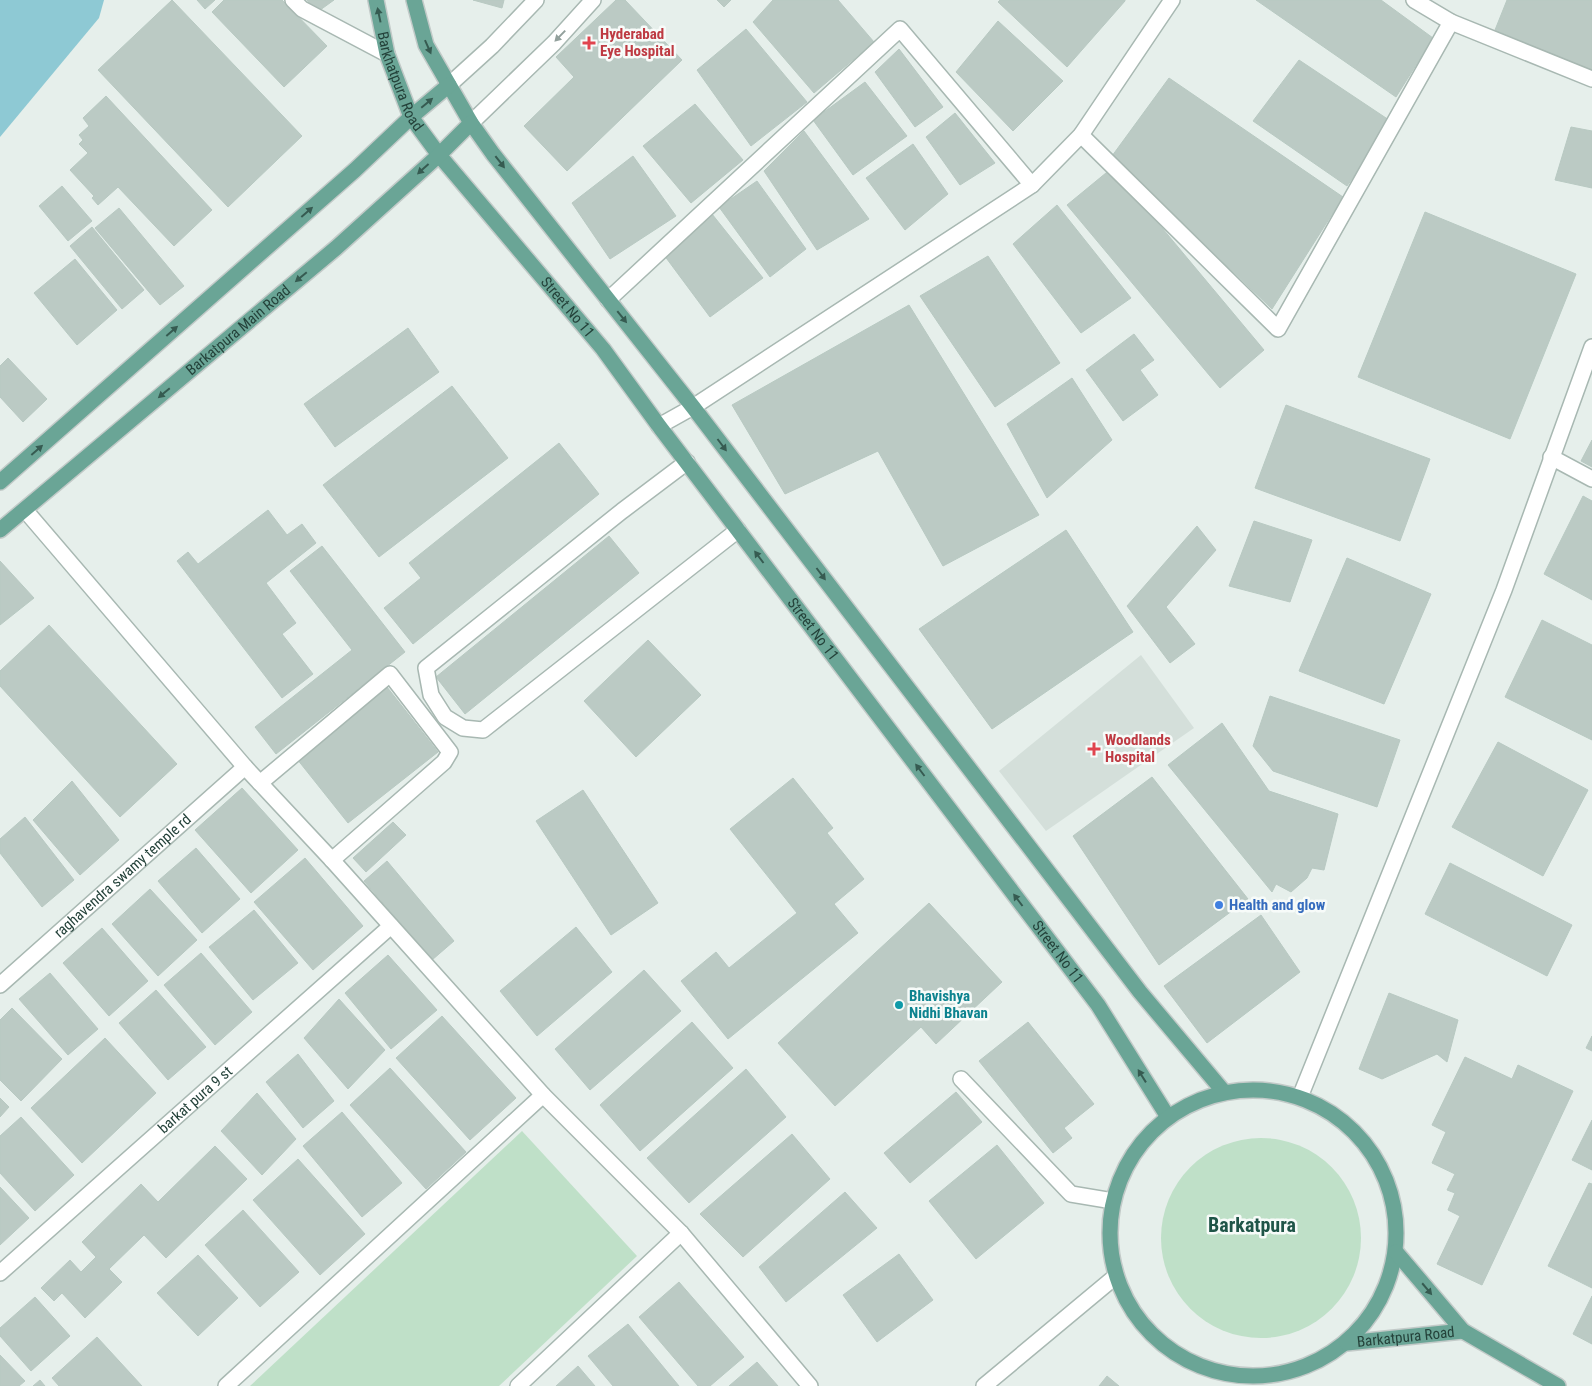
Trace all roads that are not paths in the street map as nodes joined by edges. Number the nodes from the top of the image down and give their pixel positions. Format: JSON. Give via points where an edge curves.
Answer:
{"nodes":[{"id":1,"x":293,"y":0,"type":"edge"},
{"id":2,"x":376,"y":0,"type":"edge"},
{"id":3,"x":414,"y":0,"type":"edge"},
{"id":4,"x":536,"y":0,"type":"edge"},
{"id":5,"x":593,"y":0,"type":"edge"},
{"id":6,"x":1172,"y":0,"type":"edge"},
{"id":7,"x":1414,"y":0,"type":"edge"},
{"id":8,"x":1451,"y":22,"type":"junction"},
{"id":9,"x":387,"y":54,"type":"junction"},
{"id":10,"x":1592,"y":79,"type":"edge"},
{"id":11,"x":449,"y":85,"type":"junction"},
{"id":12,"x":411,"y":117,"type":"junction"},
{"id":13,"x":471,"y":123,"type":"junction"},
{"id":14,"x":1081,"y":134,"type":"junction"},
{"id":15,"x":439,"y":155,"type":"junction"},
{"id":16,"x":1032,"y":185,"type":"junction"},
{"id":17,"x":608,"y":300,"type":"junction"},
{"id":18,"x":1592,"y":347,"type":"edge"},
{"id":19,"x":693,"y":406,"type":"junction"},
{"id":20,"x":660,"y":426,"type":"junction"},
{"id":21,"x":1551,"y":457,"type":"junction"},
{"id":22,"x":687,"y":462,"type":"junction"},
{"id":23,"x":1592,"y":479,"type":"edge"},
{"id":24,"x":0,"y":482,"type":"edge"},
{"id":25,"x":24,"y":510,"type":"junction"},
{"id":26,"x":0,"y":530,"type":"edge"},
{"id":27,"x":738,"y":530,"type":"junction"},
{"id":28,"x":245,"y":767,"type":"junction"},
{"id":29,"x":260,"y":783,"type":"junction"},
{"id":30,"x":332,"y":860,"type":"junction"},
{"id":31,"x":391,"y":926,"type":"junction"},
{"id":32,"x":0,"y":985,"type":"edge"},
{"id":33,"x":962,"y":1079,"type":"dead end"},
{"id":34,"x":1224,"y":1092,"type":"junction"},
{"id":35,"x":543,"y":1095,"type":"junction"},
{"id":36,"x":1300,"y":1097,"type":"junction"},
{"id":37,"x":1168,"y":1117,"type":"junction"},
{"id":38,"x":1113,"y":1201,"type":"junction"},
{"id":39,"x":681,"y":1233,"type":"junction"},
{"id":40,"x":1396,"y":1252,"type":"junction"},
{"id":41,"x":0,"y":1273,"type":"edge"},
{"id":42,"x":1116,"y":1276,"type":"junction"},
{"id":43,"x":1463,"y":1331,"type":"junction"},
{"id":44,"x":1347,"y":1343,"type":"junction"},
{"id":45,"x":226,"y":1386,"type":"edge"},
{"id":46,"x":518,"y":1386,"type":"edge"},
{"id":47,"x":810,"y":1386,"type":"edge"},
{"id":48,"x":984,"y":1386,"type":"edge"},
{"id":49,"x":1558,"y":1386,"type":"edge"}],
"edges":[{"from":1,"to":9,"type":"street","via":[[302,9]]},
{"from":9,"to":2,"type":"main road","name":"Barkhatpura Road","one_way":true},
{"from":3,"to":11,"type":"main road","one_way":true,"via":[[426,45]]},
{"from":4,"to":11,"type":"street"},
{"from":5,"to":13,"type":"street","one_way":true,"via":[[554,43]]},
{"from":6,"to":14,"type":"street"},
{"from":7,"to":8,"type":"street"},
{"from":8,"to":10,"type":"street"},
{"from":8,"to":14,"type":"street","via":[[1278,329]]},
{"from":9,"to":12,"type":"main road","name":"Barkhatpura Road"},
{"from":12,"to":11,"type":"main road","one_way":true},
{"from":11,"to":13,"type":"main road"},
{"from":12,"to":15,"type":"main road","name":"Barkhatpura Road"},
{"from":24,"to":12,"type":"main road","one_way":true},
{"from":13,"to":15,"type":"main road","name":"Barkatpura Main Road"},
{"from":13,"to":17,"type":"main road","one_way":true},
{"from":14,"to":16,"type":"street"},
{"from":15,"to":20,"type":"main road","name":"Street No 11","via":[[603,349]]},
{"from":15,"to":25,"type":"main road","name":"Barkatpura Main Road","one_way":true,"via":[[336,248]]},
{"from":16,"to":17,"type":"street","via":[[900,29]]},
{"from":16,"to":19,"type":"street"},
{"from":17,"to":19,"type":"main road","one_way":true},
{"from":18,"to":21,"type":"street"},
{"from":19,"to":20,"type":"street"},
{"from":19,"to":34,"type":"main road","one_way":true,"via":[[1140,992]]},
{"from":20,"to":22,"type":"main road","name":"Street No 11"},
{"from":21,"to":23,"type":"street"},
{"from":21,"to":36,"type":"street","via":[[1500,600]]},
{"from":22,"to":27,"type":"main road","name":"Street No 11"},
{"from":22,"to":27,"type":"street","via":[[426,668],[431,695],[446,717],[464,728],[483,730]]},
{"from":25,"to":26,"type":"main road","name":"Barkatpura Main Road"},
{"from":25,"to":28,"type":"street"},
{"from":37,"to":27,"type":"main road","name":"Street No 11","one_way":true,"via":[[1098,1005]]},
{"from":28,"to":29,"type":"street"},
{"from":28,"to":32,"type":"street","name":"raghavendra swamy temple rd"},
{"from":29,"to":30,"type":"street"},
{"from":29,"to":30,"type":"street","via":[[390,674],[450,752],[444,762]]},
{"from":30,"to":31,"type":"street"},
{"from":31,"to":35,"type":"street"},
{"from":31,"to":41,"type":"street","name":"barkat pura 9 st"},
{"from":33,"to":38,"type":"street","via":[[1071,1194]]},
{"from":34,"to":36,"type":"main road","via":[[1262,1089]]},
{"from":34,"to":37,"type":"main road","via":[[1194,1101]]},
{"from":35,"to":39,"type":"street"},
{"from":35,"to":45,"type":"street"},
{"from":36,"to":40,"type":"main road","via":[[1343,1120],[1375,1157],[1394,1203]]},
{"from":37,"to":38,"type":"main road","via":[[1143,1140],[1124,1168]]},
{"from":38,"to":42,"type":"main road","via":[[1109,1238]]},
{"from":39,"to":46,"type":"street"},
{"from":39,"to":47,"type":"street"},
{"from":40,"to":43,"type":"main road","name":"Barkatpura Road","one_way":true},
{"from":40,"to":44,"type":"main road","via":[[1387,1286],[1370,1317]]},
{"from":42,"to":44,"type":"main road","via":[[1136,1319],[1170,1352],[1213,1372],[1260,1378],[1297,1370],[1306,1368]]},
{"from":42,"to":48,"type":"street"},
{"from":43,"to":44,"type":"main road","name":"Barkatpura Road"},
{"from":43,"to":49,"type":"main road","name":"Barkatpura Road"}]}
